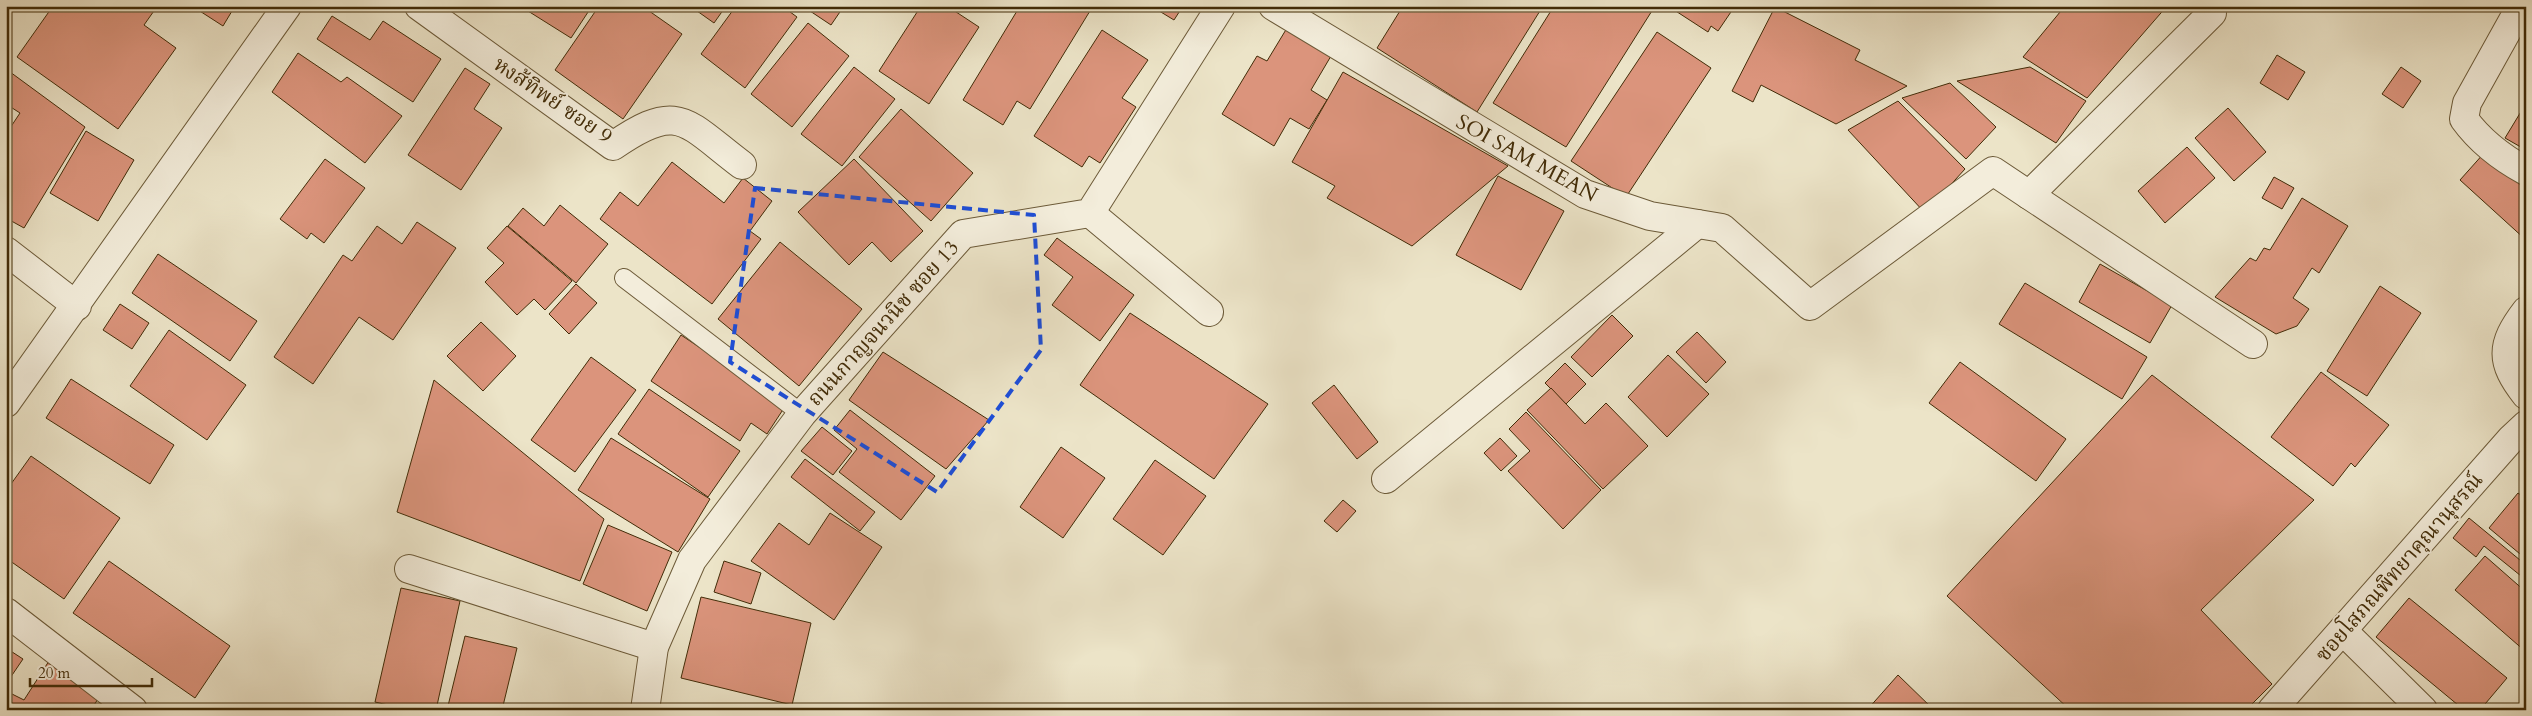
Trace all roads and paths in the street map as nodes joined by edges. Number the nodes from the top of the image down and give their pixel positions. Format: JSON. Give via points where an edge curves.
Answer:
{"nodes":[{"id":1,"x":287,"y":6,"type":"edge"},
{"id":2,"x":419,"y":6,"type":"edge"},
{"id":3,"x":1221,"y":6,"type":"edge"},
{"id":4,"x":1273,"y":6,"type":"edge"},
{"id":5,"x":2521,"y":6,"type":"edge"},
{"id":6,"x":2212,"y":13,"type":"dead end"},
{"id":7,"x":448,"y":14,"type":"edge"},
{"id":8,"x":742,"y":165,"type":"dead end"},
{"id":9,"x":2526,"y":172,"type":"edge"},
{"id":10,"x":2029,"y":195,"type":"junction"},
{"id":11,"x":1090,"y":213,"type":"junction"},
{"id":12,"x":1697,"y":224,"type":"junction"},
{"id":13,"x":6,"y":250,"type":"edge"},
{"id":14,"x":624,"y":278,"type":"dead end"},
{"id":15,"x":77,"y":306,"type":"junction"},
{"id":16,"x":2526,"y":311,"type":"edge"},
{"id":17,"x":1210,"y":312,"type":"dead end"},
{"id":18,"x":2253,"y":344,"type":"dead end"},
{"id":19,"x":2526,"y":395,"type":"edge"},
{"id":20,"x":6,"y":403,"type":"edge"},
{"id":21,"x":802,"y":414,"type":"junction"},
{"id":22,"x":2526,"y":425,"type":"edge"},
{"id":23,"x":1386,"y":479,"type":"dead end"},
{"id":24,"x":408,"y":569,"type":"dead end"},
{"id":25,"x":6,"y":612,"type":"edge"},
{"id":26,"x":2343,"y":631,"type":"junction"},
{"id":27,"x":654,"y":647,"type":"junction"},
{"id":28,"x":133,"y":710,"type":"edge"},
{"id":29,"x":645,"y":710,"type":"edge"},
{"id":30,"x":2272,"y":710,"type":"edge"},
{"id":31,"x":2423,"y":710,"type":"edge"}],
"edges":[{"from":1,"to":15,"type":"street"},
{"from":2,"to":7,"type":"street","name":"หงส้ทิพย์ ซอย 9"},
{"from":3,"to":11,"type":"street"},
{"from":4,"to":12,"type":"street","name":"SOI SAM MEAN","via":[[1564,183],[1605,202],[1650,216]]},
{"from":5,"to":9,"type":"street","via":[[2467,103],[2464,119],[2475,133]]},
{"from":6,"to":10,"type":"street"},
{"from":7,"to":8,"type":"street","name":"หงส้ทิพย์ ซอย 9","via":[[613,146],[645,125],[658,120],[674,120],[686,122]]},
{"from":10,"to":12,"type":"street","name":"SOI SAM MEAN","via":[[1993,171],[1810,306],[1722,228]]},
{"from":10,"to":18,"type":"street"},
{"from":11,"to":17,"type":"street"},
{"from":11,"to":21,"type":"street","name":"ถนนกาญจนวนิช ซอย 13","via":[[963,234]]},
{"from":12,"to":23,"type":"street"},
{"from":13,"to":15,"type":"street"},
{"from":14,"to":21,"type":"lane"},
{"from":15,"to":20,"type":"street"},
{"from":16,"to":19,"type":"street","via":[[2507,340],[2505,357],[2508,370]]},
{"from":21,"to":27,"type":"street","name":"ถนนกาญจนวนิช ซอย 13","via":[[692,560]]},
{"from":22,"to":26,"type":"street","name":"ซอยโสภณพิทยาคุณานุสรณ์"},
{"from":24,"to":27,"type":"street"},
{"from":25,"to":28,"type":"street"},
{"from":26,"to":30,"type":"street","name":"ซอยโสภณพิทยาคุณานุสรณ์"},
{"from":26,"to":31,"type":"street"},
{"from":27,"to":29,"type":"street","name":"ถนนกาญจนวนิช ซอย 13"}]}
